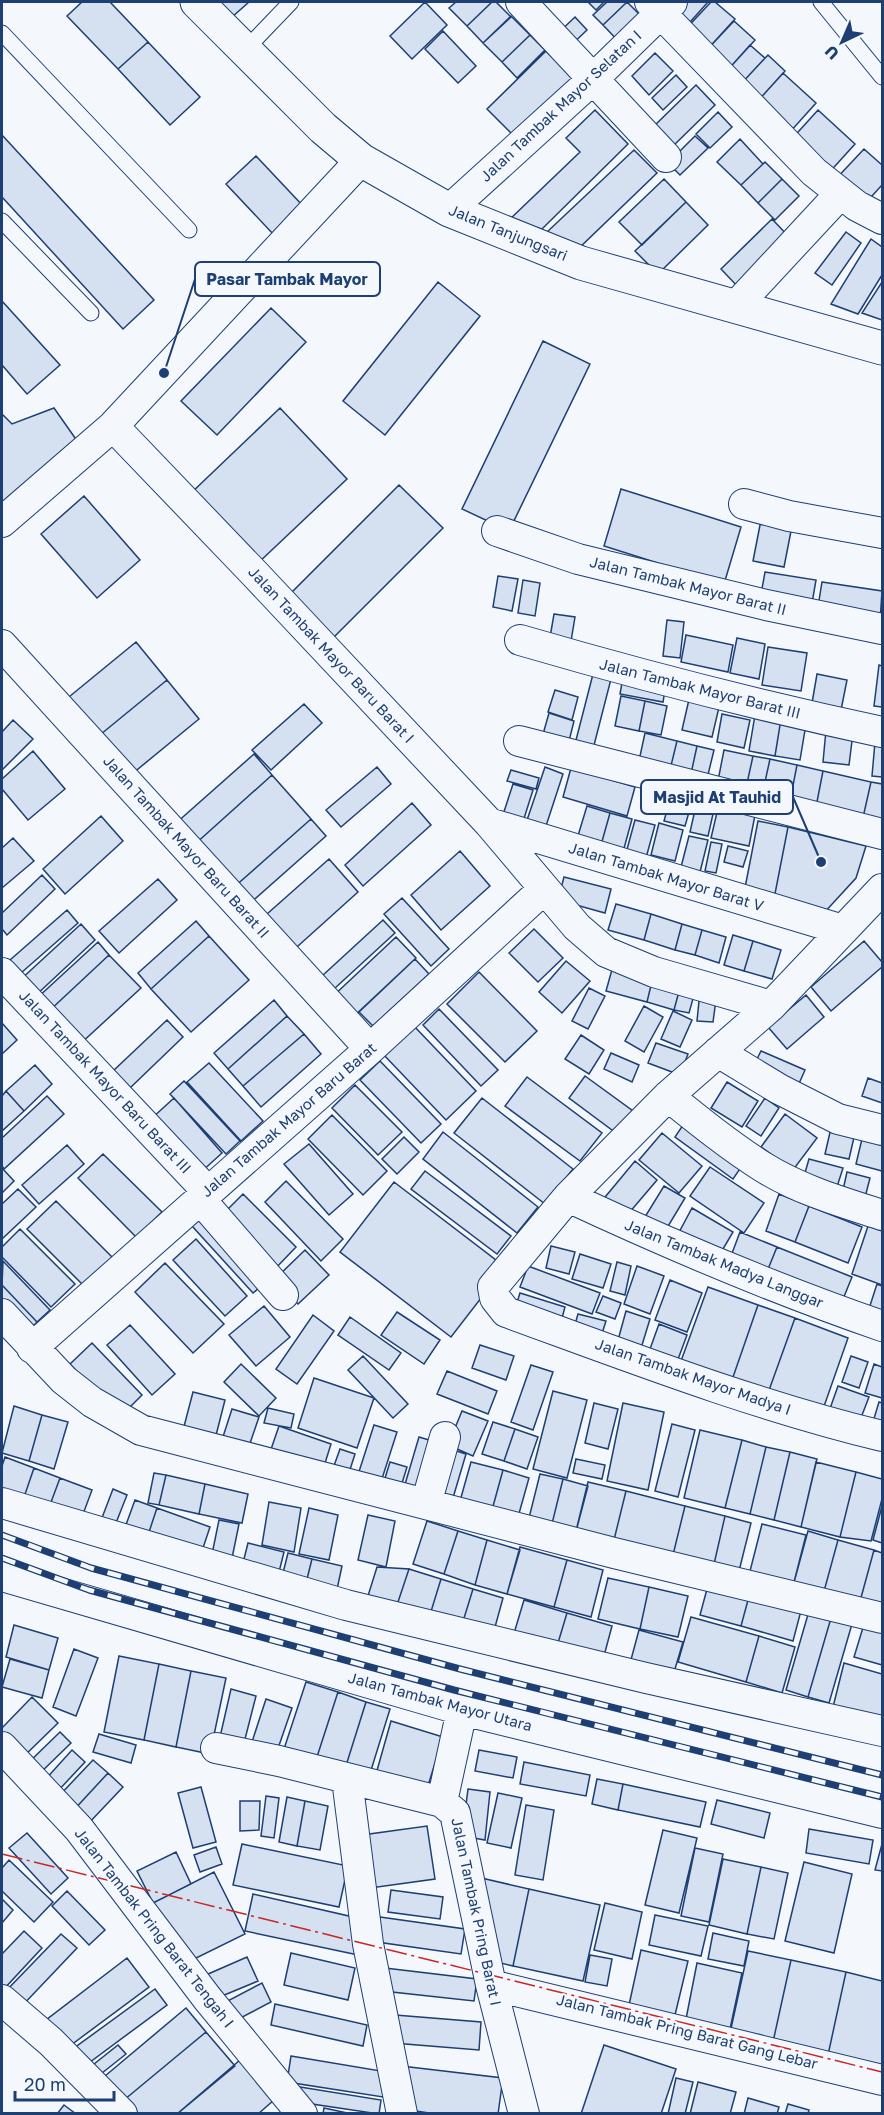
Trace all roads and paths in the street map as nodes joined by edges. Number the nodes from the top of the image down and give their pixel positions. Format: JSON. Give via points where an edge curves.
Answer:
{"nodes":[{"id":1,"x":197,"y":2,"type":"edge"},
{"id":2,"x":291,"y":2,"type":"edge"},
{"id":3,"x":520,"y":2,"type":"edge"},
{"id":4,"x":821,"y":2,"type":"edge"},
{"id":5,"x":661,"y":5,"type":"edge"},
{"id":6,"x":2,"y":33,"type":"edge"},
{"id":7,"x":244,"y":50,"type":"junction"},
{"id":8,"x":882,"y":76,"type":"edge"},
{"id":9,"x":592,"y":80,"type":"junction"},
{"id":10,"x":666,"y":157,"type":"dead end"},
{"id":11,"x":361,"y":160,"type":"junction"},
{"id":12,"x":840,"y":194,"type":"junction"},
{"id":13,"x":449,"y":210,"type":"junction"},
{"id":14,"x":882,"y":219,"type":"edge"},
{"id":15,"x":2,"y":221,"type":"edge"},
{"id":16,"x":189,"y":230,"type":"dead end"},
{"id":17,"x":735,"y":307,"type":"junction"},
{"id":18,"x":91,"y":313,"type":"dead end"},
{"id":19,"x":882,"y":348,"type":"edge"},
{"id":20,"x":113,"y":426,"type":"junction"},
{"id":21,"x":744,"y":504,"type":"dead end"},
{"id":22,"x":2,"y":522,"type":"edge"},
{"id":23,"x":497,"y":531,"type":"dead end"},
{"id":24,"x":882,"y":533,"type":"edge"},
{"id":25,"x":882,"y":629,"type":"edge"},
{"id":26,"x":520,"y":640,"type":"dead end"},
{"id":27,"x":2,"y":645,"type":"edge"},
{"id":28,"x":882,"y":732,"type":"edge"},
{"id":29,"x":519,"y":741,"type":"dead end"},
{"id":30,"x":489,"y":823,"type":"junction"},
{"id":31,"x":882,"y":834,"type":"edge"},
{"id":32,"x":544,"y":889,"type":"junction"},
{"id":33,"x":882,"y":889,"type":"edge"},
{"id":34,"x":843,"y":930,"type":"junction"},
{"id":35,"x":2,"y":972,"type":"edge"},
{"id":36,"x":771,"y":1006,"type":"junction"},
{"id":37,"x":370,"y":1049,"type":"junction"},
{"id":38,"x":718,"y":1052,"type":"junction"},
{"id":39,"x":668,"y":1096,"type":"junction"},
{"id":40,"x":882,"y":1130,"type":"edge"},
{"id":41,"x":204,"y":1195,"type":"junction"},
{"id":42,"x":568,"y":1197,"type":"junction"},
{"id":43,"x":882,"y":1215,"type":"edge"},
{"id":44,"x":283,"y":1295,"type":"dead end"},
{"id":45,"x":2,"y":1314,"type":"edge"},
{"id":46,"x":882,"y":1326,"type":"edge"},
{"id":47,"x":32,"y":1348,"type":"junction"},
{"id":48,"x":882,"y":1436,"type":"edge"},
{"id":49,"x":446,"y":1437,"type":"dead end"},
{"id":50,"x":2,"y":1503,"type":"edge"},
{"id":51,"x":426,"y":1504,"type":"junction"},
{"id":52,"x":2,"y":1576,"type":"edge"},
{"id":53,"x":882,"y":1618,"type":"edge"},
{"id":54,"x":462,"y":1710,"type":"junction"},
{"id":55,"x":882,"y":1731,"type":"edge"},
{"id":56,"x":2,"y":1747,"type":"edge"},
{"id":57,"x":216,"y":1748,"type":"dead end"},
{"id":58,"x":347,"y":1779,"type":"junction"},
{"id":59,"x":442,"y":1802,"type":"junction"},
{"id":60,"x":882,"y":1813,"type":"edge"},
{"id":61,"x":491,"y":1985,"type":"junction"},
{"id":62,"x":2,"y":2000,"type":"edge"},
{"id":63,"x":882,"y":2080,"type":"edge"},
{"id":64,"x":122,"y":2114,"type":"edge"},
{"id":65,"x":302,"y":2114,"type":"edge"},
{"id":66,"x":402,"y":2114,"type":"edge"},
{"id":67,"x":524,"y":2114,"type":"edge"}],
"edges":[{"from":1,"to":7,"type":"main road","name":"Jalan Tanjungsari"},
{"from":2,"to":7,"type":"lane"},
{"from":3,"to":9,"type":"street"},
{"from":4,"to":8,"type":"lane"},
{"from":5,"to":9,"type":"street","name":"Jalan Tambak Mayor Selatan I"},
{"from":5,"to":12,"type":"street","via":[[814,172]]},
{"from":6,"to":16,"type":"lane"},
{"from":7,"to":11,"type":"main road","name":"Jalan Tanjungsari"},
{"from":9,"to":10,"type":"street"},
{"from":9,"to":13,"type":"street","name":"Jalan Tambak Mayor Selatan I"},
{"from":11,"to":13,"type":"main road","name":"Jalan Tanjungsari"},
{"from":11,"to":20,"type":"street"},
{"from":12,"to":14,"type":"street"},
{"from":12,"to":17,"type":"street"},
{"from":13,"to":17,"type":"main road","name":"Jalan Tanjungsari","via":[[581,263]]},
{"from":15,"to":18,"type":"lane"},
{"from":17,"to":19,"type":"main road","name":"Jalan Tanjungsari"},
{"from":20,"to":22,"type":"street"},
{"from":20,"to":30,"type":"street","name":"Jalan Tambak Mayor Baru Barat I"},
{"from":21,"to":24,"type":"street"},
{"from":23,"to":25,"type":"street","name":"Jalan Tambak Mayor Barat II","via":[[589,562]]},
{"from":26,"to":28,"type":"street","name":"Jalan Tambak Mayor Barat III","via":[[616,668]]},
{"from":27,"to":37,"type":"street","name":"Jalan Tambak Mayor Baru Barat II"},
{"from":29,"to":31,"type":"street"},
{"from":30,"to":32,"type":"street","name":"Jalan Tambak Mayor Baru Barat I"},
{"from":30,"to":34,"type":"street","name":"Jalan Tambak Mayor Barat V"},
{"from":32,"to":36,"type":"street","name":"Jalan Tambak Mayor Baru Barat I","via":[[577,927],[606,952],[654,972]]},
{"from":32,"to":37,"type":"street","name":"Jalan Tambak Mayor Baru Barat"},
{"from":33,"to":34,"type":"street"},
{"from":34,"to":36,"type":"street"},
{"from":35,"to":41,"type":"street","name":"Jalan Tambak Mayor Baru Barat III"},
{"from":36,"to":38,"type":"street"},
{"from":37,"to":41,"type":"street","name":"Jalan Tambak Mayor Baru Barat"},
{"from":38,"to":39,"type":"street"},
{"from":38,"to":40,"type":"street","via":[[838,1119]]},
{"from":39,"to":42,"type":"street"},
{"from":39,"to":43,"type":"street","via":[[765,1168],[823,1196]]},
{"from":41,"to":44,"type":"street","name":"Jalan Tambak Mayor Baru Barat III"},
{"from":41,"to":47,"type":"street","name":"Jalan Tambak Mayor Baru Barat"},
{"from":42,"to":46,"type":"street","name":"Jalan Tambak Madya Langgar","via":[[722,1266]]},
{"from":42,"to":48,"type":"street","name":"Jalan Tambak Mayor Madya I","via":[[493,1287],[495,1298],[506,1312],[666,1371]]},
{"from":45,"to":47,"type":"street"},
{"from":47,"to":51,"type":"street","via":[[92,1402],[141,1430]]},
{"from":49,"to":51,"type":"street"},
{"from":50,"to":55,"type":"street","via":[[346,1605]]},
{"from":51,"to":53,"type":"street"},
{"from":52,"to":54,"type":"street","name":"Jalan Tambak Mayor Utara"},
{"from":54,"to":59,"type":"street"},
{"from":54,"to":60,"type":"street","name":"Jalan Tambak Mayor Utara"},
{"from":56,"to":65,"type":"street","name":"Jalan Tambak Pring Barat Tengah I","via":[[79,1829],[207,1998]]},
{"from":57,"to":58,"type":"street","name":"Jalan Tambak Pring Barat I"},
{"from":58,"to":59,"type":"street","name":"Jalan Tambak Pring Barat I"},
{"from":58,"to":66,"type":"street","via":[[368,1944]]},
{"from":59,"to":61,"type":"street","name":"Jalan Tambak Pring Barat I","via":[[455,1813],[459,1823]]},
{"from":61,"to":63,"type":"street","name":"Jalan Tambak Pring Barat Gang Lebar"},
{"from":61,"to":67,"type":"street","name":"Jalan Tambak Pring Barat I"},
{"from":62,"to":64,"type":"street","via":[[51,2042]]}]}
